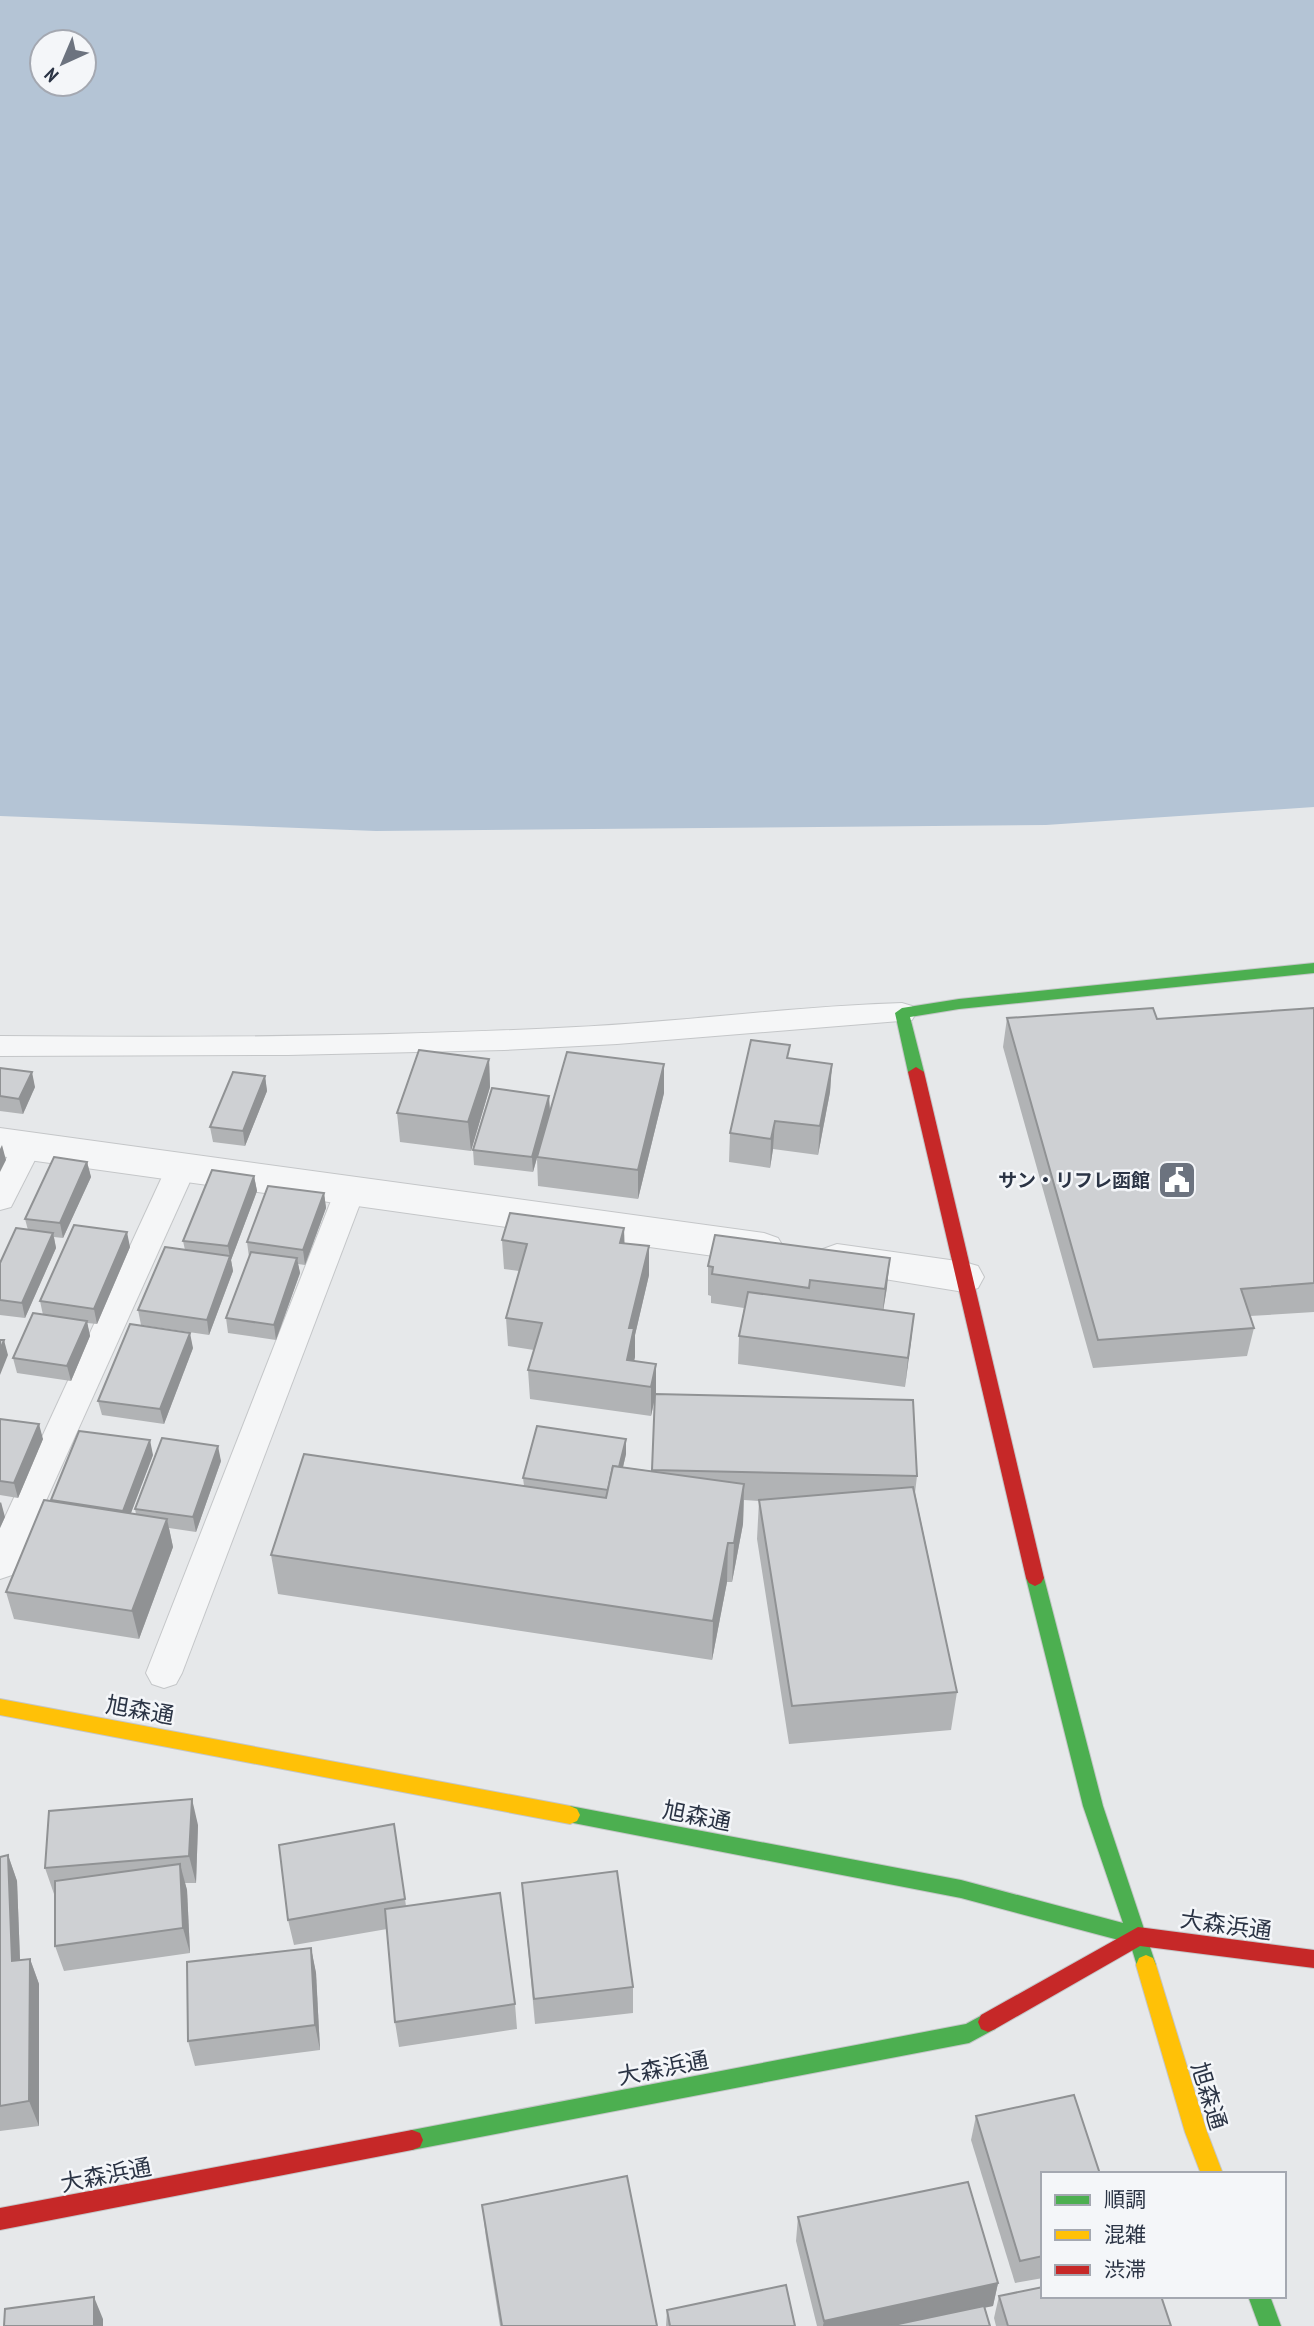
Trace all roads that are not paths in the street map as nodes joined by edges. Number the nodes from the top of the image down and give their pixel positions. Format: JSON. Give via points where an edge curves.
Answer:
{"nodes":[{"id":1,"x":1314,"y":968,"type":"edge"},
{"id":2,"x":902,"y":1013,"type":"junction"},
{"id":3,"x":0,"y":1046,"type":"edge"},
{"id":4,"x":14,"y":1144,"type":"edge"},
{"id":5,"x":181,"y":1166,"type":"junction"},
{"id":6,"x":351,"y":1188,"type":"junction"},
{"id":7,"x":0,"y":1199,"type":"edge"},
{"id":8,"x":964,"y":1277,"type":"junction"},
{"id":9,"x":0,"y":1565,"type":"edge"},
{"id":10,"x":164,"y":1673,"type":"dead end"},
{"id":11,"x":0,"y":1707,"type":"edge"},
{"id":12,"x":1138,"y":1936,"type":"junction"},
{"id":13,"x":1314,"y":1959,"type":"edge"},
{"id":14,"x":1211,"y":2172,"type":"edge"},
{"id":15,"x":0,"y":2219,"type":"edge"},
{"id":16,"x":1260,"y":2298,"type":"edge"},
{"id":17,"x":1270,"y":2326,"type":"edge"}],
"edges":[{"from":1,"to":2,"type":"street"},
{"from":2,"to":3,"type":"lane","via":[[843,1013],[565,1038],[225,1049]]},
{"from":2,"to":8,"type":"street"},
{"from":4,"to":5,"type":"street"},
{"from":4,"to":7,"type":"lane"},
{"from":5,"to":6,"type":"street"},
{"from":5,"to":9,"type":"lane"},
{"from":6,"to":8,"type":"street"},
{"from":6,"to":10,"type":"lane"},
{"from":8,"to":12,"type":"street","via":[[1093,1806]]},
{"from":11,"to":12,"type":"street","name":"旭森通","via":[[961,1889]]},
{"from":12,"to":13,"type":"street","name":"大森浜通"},
{"from":12,"to":14,"type":"street","name":"旭森通"},
{"from":12,"to":15,"type":"street","name":"大森浜通","via":[[969,2033]]},
{"from":16,"to":17,"type":"street"}]}
